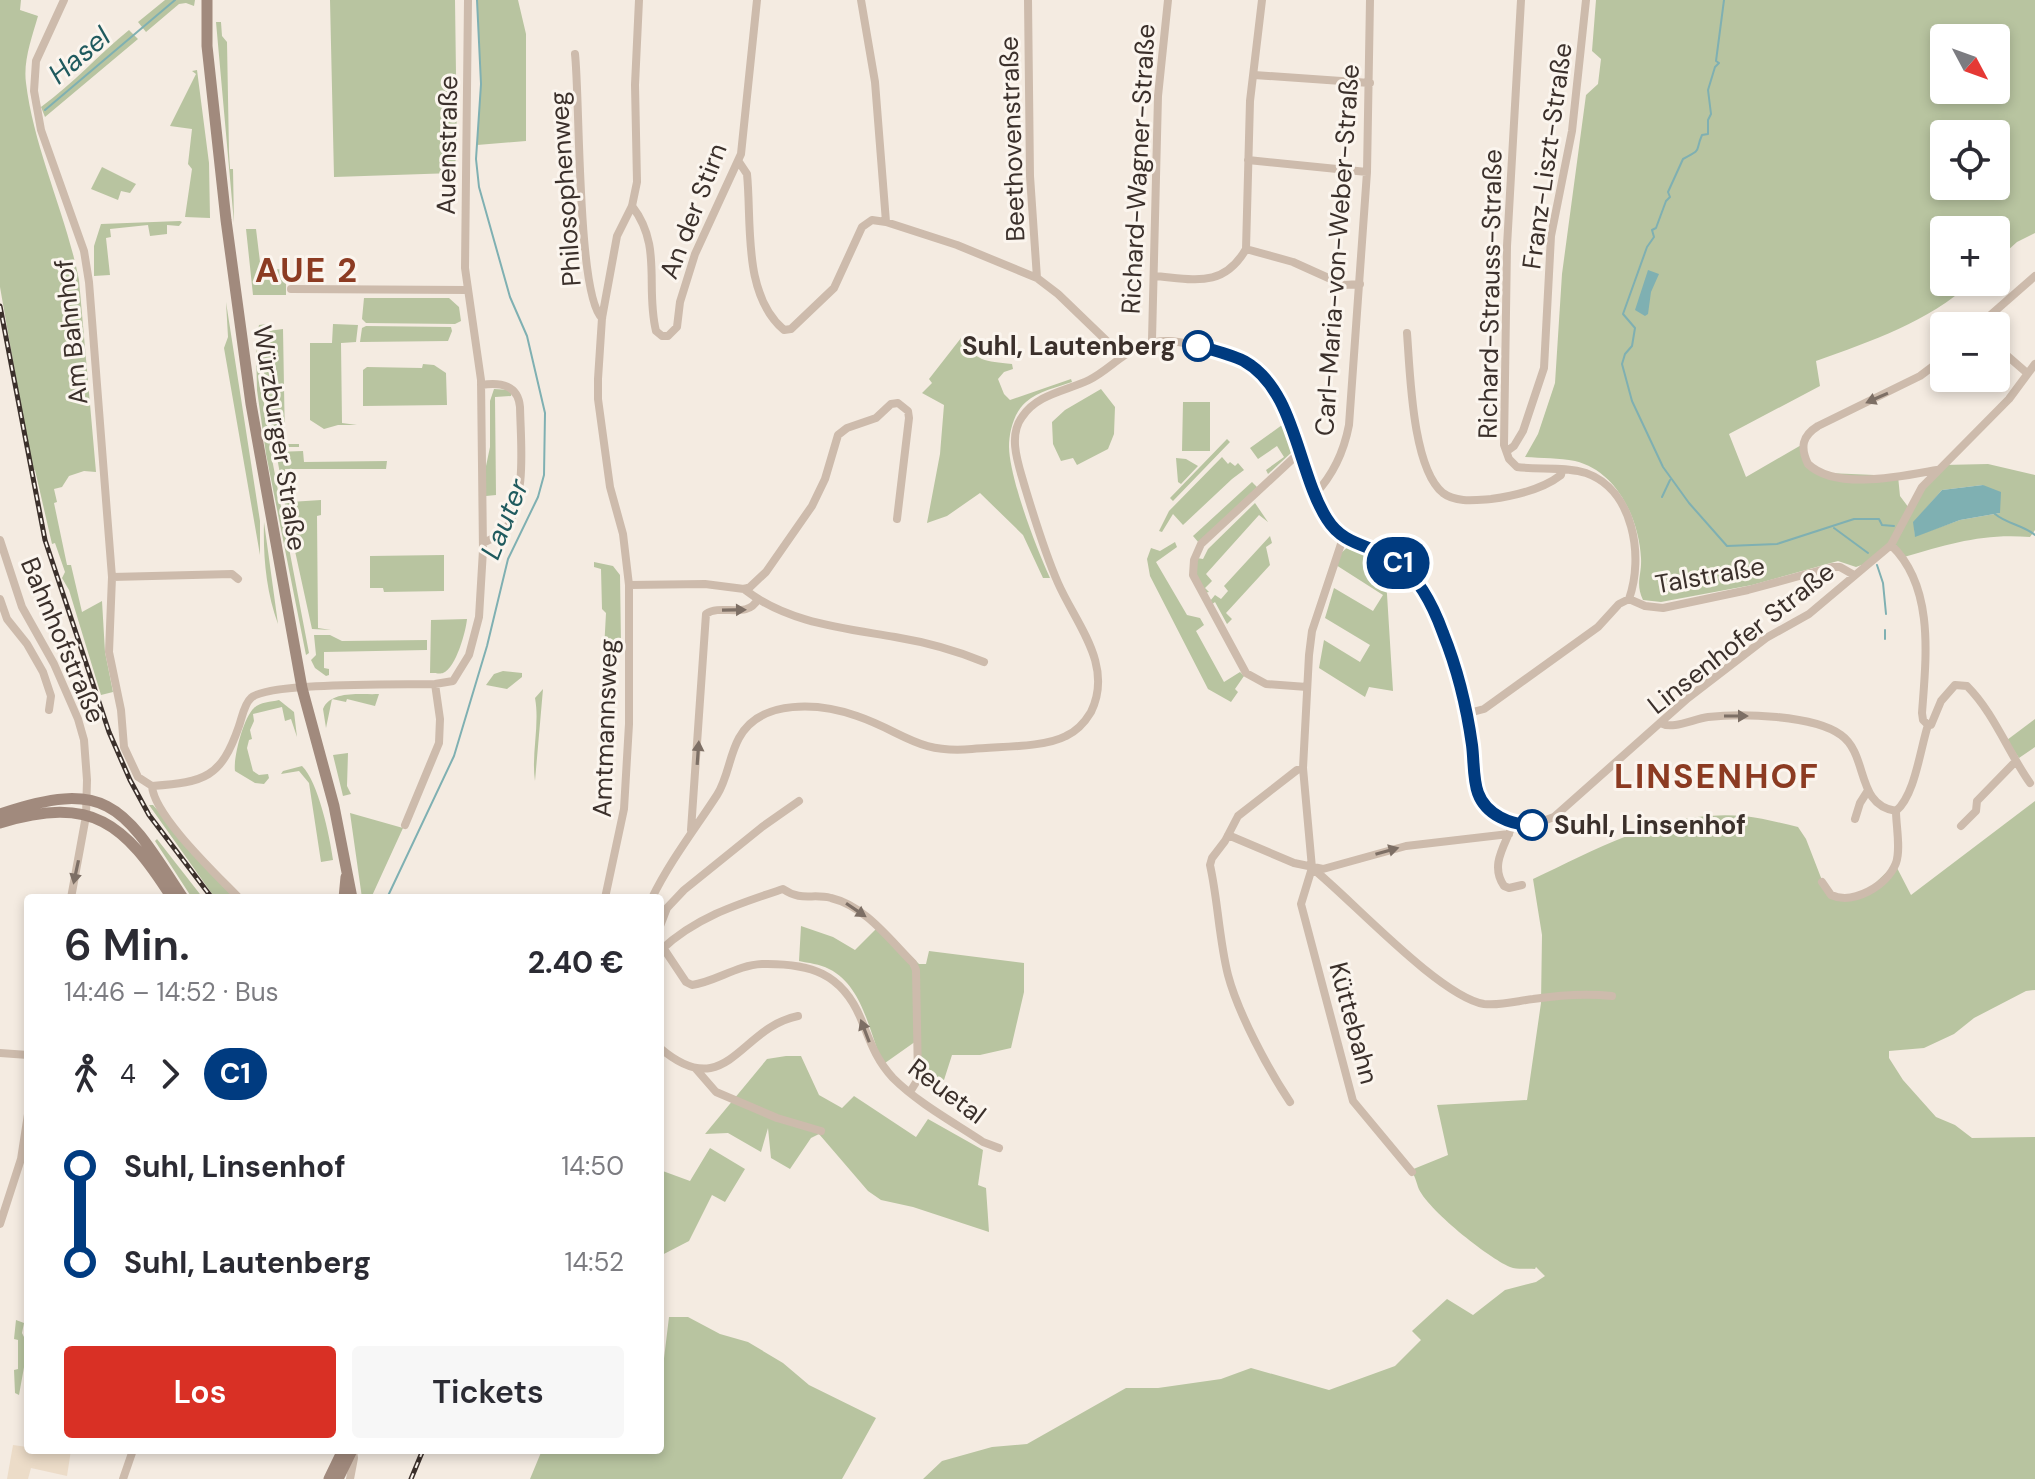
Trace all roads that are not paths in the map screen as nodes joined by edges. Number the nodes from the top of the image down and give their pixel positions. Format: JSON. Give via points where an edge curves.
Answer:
{"nodes":[{"id":1,"x":64,"y":0,"type":"edge"},
{"id":2,"x":207,"y":0,"type":"edge"},
{"id":3,"x":468,"y":0,"type":"edge"},
{"id":4,"x":639,"y":0,"type":"edge"},
{"id":5,"x":757,"y":0,"type":"edge"},
{"id":6,"x":861,"y":0,"type":"edge"},
{"id":7,"x":1028,"y":0,"type":"edge"},
{"id":8,"x":1168,"y":0,"type":"edge"},
{"id":9,"x":1262,"y":0,"type":"edge"},
{"id":10,"x":1370,"y":0,"type":"edge"},
{"id":11,"x":1521,"y":0,"type":"edge"},
{"id":12,"x":1586,"y":0,"type":"edge"},
{"id":13,"x":575,"y":54,"type":"dead end"},
{"id":14,"x":1254,"y":75,"type":"junction"},
{"id":15,"x":1370,"y":83,"type":"junction"},
{"id":16,"x":1248,"y":160,"type":"junction"},
{"id":17,"x":739,"y":162,"type":"junction"},
{"id":18,"x":1367,"y":172,"type":"junction"},
{"id":19,"x":632,"y":206,"type":"junction"},
{"id":20,"x":886,"y":222,"type":"junction"},
{"id":21,"x":1246,"y":249,"type":"junction"},
{"id":22,"x":1154,"y":276,"type":"junction"},
{"id":23,"x":2035,"y":276,"type":"edge"},
{"id":24,"x":1037,"y":278,"type":"junction"},
{"id":25,"x":1360,"y":284,"type":"junction"},
{"id":26,"x":291,"y":289,"type":"dead end"},
{"id":27,"x":467,"y":290,"type":"junction"},
{"id":28,"x":1994,"y":312,"type":"edge"},
{"id":29,"x":602,"y":318,"type":"junction"},
{"id":30,"x":1407,"y":333,"type":"dead end"},
{"id":31,"x":1152,"y":340,"type":"junction"},
{"id":32,"x":1120,"y":358,"type":"junction"},
{"id":33,"x":2010,"y":358,"type":"edge"},
{"id":34,"x":2035,"y":364,"type":"edge"},
{"id":35,"x":1930,"y":368,"type":"edge"},
{"id":36,"x":2027,"y":373,"type":"junction"},
{"id":37,"x":481,"y":385,"type":"junction"},
{"id":38,"x":1507,"y":451,"type":"junction"},
{"id":39,"x":1299,"y":453,"type":"junction"},
{"id":40,"x":1562,"y":470,"type":"junction"},
{"id":41,"x":1938,"y":470,"type":"junction"},
{"id":42,"x":1315,"y":494,"type":"junction"},
{"id":43,"x":897,"y":519,"type":"dead end"},
{"id":44,"x":1343,"y":538,"type":"junction"},
{"id":45,"x":0,"y":540,"type":"edge"},
{"id":46,"x":483,"y":543,"type":"junction"},
{"id":47,"x":1891,"y":545,"type":"junction"},
{"id":48,"x":1854,"y":575,"type":"junction"},
{"id":49,"x":112,"y":577,"type":"junction"},
{"id":50,"x":238,"y":579,"type":"dead end"},
{"id":51,"x":629,"y":585,"type":"junction"},
{"id":52,"x":744,"y":589,"type":"junction"},
{"id":53,"x":0,"y":599,"type":"edge"},
{"id":54,"x":758,"y":599,"type":"junction"},
{"id":55,"x":1629,"y":599,"type":"junction"},
{"id":56,"x":3,"y":620,"type":"edge"},
{"id":57,"x":984,"y":662,"type":"dead end"},
{"id":58,"x":435,"y":684,"type":"junction"},
{"id":59,"x":1307,"y":687,"type":"junction"},
{"id":60,"x":302,"y":688,"type":"junction"},
{"id":61,"x":49,"y":710,"type":"dead end"},
{"id":62,"x":1465,"y":714,"type":"junction"},
{"id":63,"x":1660,"y":723,"type":"junction"},
{"id":64,"x":1928,"y":725,"type":"junction"},
{"id":65,"x":2015,"y":762,"type":"junction"},
{"id":66,"x":1303,"y":768,"type":"junction"},
{"id":67,"x":2030,"y":783,"type":"dead end"},
{"id":68,"x":152,"y":786,"type":"junction"},
{"id":69,"x":1867,"y":792,"type":"junction"},
{"id":70,"x":88,"y":799,"type":"junction"},
{"id":71,"x":799,"y":801,"type":"dead end"},
{"id":72,"x":1896,"y":811,"type":"junction"},
{"id":73,"x":0,"y":814,"type":"edge"},
{"id":74,"x":86,"y":816,"type":"junction"},
{"id":75,"x":1855,"y":819,"type":"dead end"},
{"id":76,"x":0,"y":823,"type":"edge"},
{"id":77,"x":1513,"y":823,"type":"junction"},
{"id":78,"x":405,"y":825,"type":"dead end"},
{"id":79,"x":1961,"y":826,"type":"dead end"},
{"id":80,"x":691,"y":830,"type":"junction"},
{"id":81,"x":1509,"y":834,"type":"junction"},
{"id":82,"x":1228,"y":835,"type":"junction"},
{"id":83,"x":1312,"y":868,"type":"junction"},
{"id":84,"x":346,"y":876,"type":"junction"},
{"id":85,"x":1822,"y":882,"type":"dead end"},
{"id":86,"x":1522,"y":885,"type":"dead end"},
{"id":87,"x":72,"y":894,"type":"edge"},
{"id":88,"x":169,"y":894,"type":"edge"},
{"id":89,"x":180,"y":894,"type":"edge"},
{"id":90,"x":235,"y":894,"type":"edge"},
{"id":91,"x":344,"y":894,"type":"edge"},
{"id":92,"x":351,"y":894,"type":"edge"},
{"id":93,"x":606,"y":894,"type":"edge"},
{"id":94,"x":654,"y":894,"type":"edge"},
{"id":95,"x":664,"y":916,"type":"edge"},
{"id":96,"x":664,"y":945,"type":"edge"},
{"id":97,"x":664,"y":951,"type":"edge"},
{"id":98,"x":1612,"y":996,"type":"dead end"},
{"id":99,"x":798,"y":1016,"type":"dead end"},
{"id":100,"x":664,"y":1051,"type":"edge"},
{"id":101,"x":0,"y":1053,"type":"edge"},
{"id":102,"x":24,"y":1055,"type":"edge"},
{"id":103,"x":696,"y":1069,"type":"junction"},
{"id":104,"x":910,"y":1092,"type":"junction"},
{"id":105,"x":1290,"y":1102,"type":"dead end"},
{"id":106,"x":821,"y":1131,"type":"dead end"},
{"id":107,"x":24,"y":1140,"type":"edge"},
{"id":108,"x":999,"y":1148,"type":"dead end"},
{"id":109,"x":1412,"y":1172,"type":"dead end"},
{"id":110,"x":0,"y":1224,"type":"edge"},
{"id":111,"x":132,"y":1454,"type":"edge"},
{"id":112,"x":341,"y":1454,"type":"edge"},
{"id":113,"x":350,"y":1454,"type":"edge"},
{"id":114,"x":353,"y":1454,"type":"edge"},
{"id":115,"x":123,"y":1479,"type":"edge"},
{"id":116,"x":329,"y":1479,"type":"edge"},
{"id":117,"x":338,"y":1479,"type":"edge"},
{"id":118,"x":350,"y":1479,"type":"edge"}],
"edges":[{"from":1,"to":49,"type":"street","name":"Am Bahnhof","via":[[36,61],[34,91],[41,130],[84,251],[89,282]]},
{"from":2,"to":60,"type":"main road","name":"Würzburger Straße","via":[[207,46],[245,364]]},
{"from":3,"to":27,"type":"street","name":"Auenstraße"},
{"from":4,"to":19,"type":"street","via":[[637,182]]},
{"from":5,"to":17,"type":"street","name":"An der Stirn"},
{"from":6,"to":20,"type":"street","via":[[875,82]]},
{"from":7,"to":24,"type":"street","name":"Beethovenstraße"},
{"from":8,"to":22,"type":"street","name":"Richard-Wagner-Straße","via":[[1158,96]]},
{"from":9,"to":14,"type":"street"},
{"from":10,"to":15,"type":"street","name":"Carl-Maria-von-Weber-Straße"},
{"from":11,"to":38,"type":"street","name":"Richard-Strauss-Straße","via":[[1507,246]]},
{"from":12,"to":38,"type":"street","name":"Franz-Liszt-Straße","via":[[1572,131],[1551,236],[1544,368],[1523,431]]},
{"from":13,"to":29,"type":"street","name":"Philosophenweg","via":[[586,259],[594,310]]},
{"from":14,"to":15,"type":"street"},
{"from":14,"to":16,"type":"street"},
{"from":15,"to":18,"type":"street","name":"Carl-Maria-von-Weber-Straße"},
{"from":16,"to":18,"type":"street"},
{"from":16,"to":21,"type":"street"},
{"from":17,"to":19,"type":"street","name":"An der Stirn","via":[[695,254],[677,327],[668,336],[656,331],[647,230]]},
{"from":17,"to":20,"type":"street","via":[[747,174],[757,283],[773,320],[784,330],[834,288],[866,223]]},
{"from":18,"to":25,"type":"street","name":"Carl-Maria-von-Weber-Straße"},
{"from":19,"to":29,"type":"street","via":[[617,236]]},
{"from":20,"to":24,"type":"street"},
{"from":21,"to":22,"type":"street","via":[[1217,278]]},
{"from":21,"to":25,"type":"street","via":[[1293,262],[1344,285]]},
{"from":22,"to":31,"type":"street","name":"Richard-Wagner-Straße"},
{"from":23,"to":28,"type":"street"},
{"from":24,"to":32,"type":"street"},
{"from":25,"to":42,"type":"street","name":"Carl-Maria-von-Weber-Straße","via":[[1345,445]]},
{"from":26,"to":27,"type":"street"},
{"from":27,"to":37,"type":"street","name":"Auenstraße"},
{"from":29,"to":51,"type":"street","name":"Amtmannsweg","via":[[598,399]]},
{"from":30,"to":40,"type":"street","via":[[1416,429],[1424,459],[1442,492],[1456,499],[1504,497],[1549,482]]},
{"from":31,"to":32,"type":"street"},
{"from":31,"to":39,"type":"street","via":[[1198,346],[1245,362],[1280,400]]},
{"from":32,"to":80,"type":"street","via":[[1094,378],[1040,399],[1017,425],[1015,447],[1033,514],[1098,669],[1097,694],[1077,730],[1055,741],[942,751],[850,713],[774,709],[740,736],[723,784]]},
{"from":33,"to":36,"type":"street"},
{"from":34,"to":36,"type":"street","name":"Linsenhofer Straße"},
{"from":35,"to":41,"type":"street","one_way":true,"via":[[1818,426],[1803,442],[1808,464],[1821,473],[1890,480]]},
{"from":36,"to":41,"type":"street","name":"Linsenhofer Straße","via":[[2009,399]]},
{"from":37,"to":46,"type":"street","name":"Auenstraße"},
{"from":37,"to":46,"type":"street","via":[[500,384],[516,391],[521,418],[517,502],[504,533]]},
{"from":38,"to":40,"type":"street","name":"Richard-Strauss-Straße","via":[[1517,467]]},
{"from":39,"to":42,"type":"street"},
{"from":39,"to":59,"type":"street","via":[[1201,544],[1192,566],[1246,673],[1266,684]]},
{"from":40,"to":55,"type":"street","name":"Richard-Strauss-Straße","via":[[1587,474],[1624,507],[1637,566]]},
{"from":41,"to":47,"type":"street","name":"Linsenhofer Straße","via":[[1916,496]]},
{"from":42,"to":44,"type":"street"},
{"from":43,"to":52,"type":"street","via":[[909,418],[898,403],[838,435],[812,506],[766,572]]},
{"from":44,"to":59,"type":"street","via":[[1312,631]]},
{"from":44,"to":62,"type":"street","via":[[1398,563],[1415,581],[1443,633]]},
{"from":45,"to":70,"type":"street","name":"Bahnhofstraße","via":[[22,607],[78,719]]},
{"from":46,"to":58,"type":"street","name":"Auenstraße","via":[[479,617],[469,655],[453,681]]},
{"from":47,"to":48,"type":"street","name":"Linsenhofer Straße"},
{"from":47,"to":64,"type":"street","via":[[1911,569],[1921,602],[1922,713]]},
{"from":48,"to":55,"type":"street","name":"Talstraße","via":[[1832,567],[1663,608]]},
{"from":48,"to":63,"type":"street","name":"Linsenhofer Straße"},
{"from":49,"to":50,"type":"street","via":[[232,574]]},
{"from":49,"to":68,"type":"street","name":"Am Bahnhof","via":[[109,652],[122,739],[138,777]]},
{"from":51,"to":52,"type":"street"},
{"from":51,"to":93,"type":"street","name":"Amtmannsweg","via":[[624,809]]},
{"from":52,"to":54,"type":"street"},
{"from":53,"to":56,"type":"street"},
{"from":54,"to":57,"type":"street","via":[[825,625],[937,646]]},
{"from":80,"to":54,"type":"street","one_way":true,"via":[[706,614],[748,609]]},
{"from":55,"to":62,"type":"street","name":"Talstraße","via":[[1484,709]]},
{"from":56,"to":61,"type":"street","via":[[27,644],[43,672],[51,696]]},
{"from":58,"to":60,"type":"street"},
{"from":58,"to":78,"type":"street","via":[[437,752]]},
{"from":59,"to":66,"type":"street"},
{"from":60,"to":68,"type":"street","via":[[250,699],[228,755],[214,772]]},
{"from":60,"to":84,"type":"main road","name":"Würzburger Straße","via":[[334,806]]},
{"from":62,"to":77,"type":"street","via":[[1478,793],[1490,811]]},
{"from":63,"to":69,"type":"street","one_way":true,"via":[[1762,716],[1819,726],[1851,745]]},
{"from":63,"to":77,"type":"street","name":"Linsenhofer Straße","via":[[1554,817],[1533,825]]},
{"from":64,"to":65,"type":"street","via":[[1951,689],[1967,686]]},
{"from":64,"to":72,"type":"street","via":[[1911,789]]},
{"from":65,"to":67,"type":"street"},
{"from":65,"to":79,"type":"street"},
{"from":66,"to":82,"type":"street","via":[[1238,816]]},
{"from":66,"to":83,"type":"street"},
{"from":68,"to":90,"type":"street","name":"Am Bahnhof","via":[[155,803]]},
{"from":69,"to":72,"type":"street"},
{"from":69,"to":75,"type":"street"},
{"from":70,"to":73,"type":"main road","via":[[50,799]]},
{"from":70,"to":74,"type":"street","name":"Bahnhofstraße"},
{"from":70,"to":89,"type":"main road","via":[[128,821]]},
{"from":71,"to":95,"type":"street","via":[[684,890]]},
{"from":72,"to":85,"type":"street","via":[[1897,860],[1889,874],[1855,896],[1839,898]]},
{"from":74,"to":76,"type":"main road","via":[[54,812]]},
{"from":74,"to":87,"type":"street","name":"Bahnhofstraße","one_way":true},
{"from":74,"to":88,"type":"main road","via":[[129,839]]},
{"from":77,"to":81,"type":"street"},
{"from":80,"to":94,"type":"street"},
{"from":83,"to":81,"type":"street","one_way":true,"via":[[1406,846]]},
{"from":81,"to":86,"type":"street","via":[[1497,869],[1504,886]]},
{"from":82,"to":83,"type":"street"},
{"from":82,"to":105,"type":"street","via":[[1210,865],[1228,973]]},
{"from":83,"to":98,"type":"street","via":[[1470,1000],[1494,1005],[1567,994]]},
{"from":83,"to":109,"type":"street","name":"Küttebahn","via":[[1301,904],[1349,1089],[1353,1101]]},
{"from":84,"to":91,"type":"main road","name":"Würzburger Straße"},
{"from":84,"to":92,"type":"main road","name":"Würzburger Straße"},
{"from":96,"to":104,"type":"street","one_way":true,"via":[[723,909],[783,889],[800,898],[828,897],[850,904],[916,970],[918,1079]]},
{"from":104,"to":97,"type":"street","name":"Reuetal","one_way":true,"via":[[875,1057],[849,995],[819,971],[760,964],[692,985]]},
{"from":99,"to":103,"type":"street","via":[[784,1018],[711,1070]]},
{"from":100,"to":103,"type":"street"},
{"from":101,"to":102,"type":"street"},
{"from":103,"to":106,"type":"street","via":[[716,1092]]},
{"from":104,"to":108,"type":"street","name":"Reuetal"},
{"from":107,"to":110,"type":"street"},
{"from":111,"to":115,"type":"street"},
{"from":112,"to":116,"type":"main road"},
{"from":113,"to":117,"type":"main road"},
{"from":114,"to":118,"type":"street"}]}
